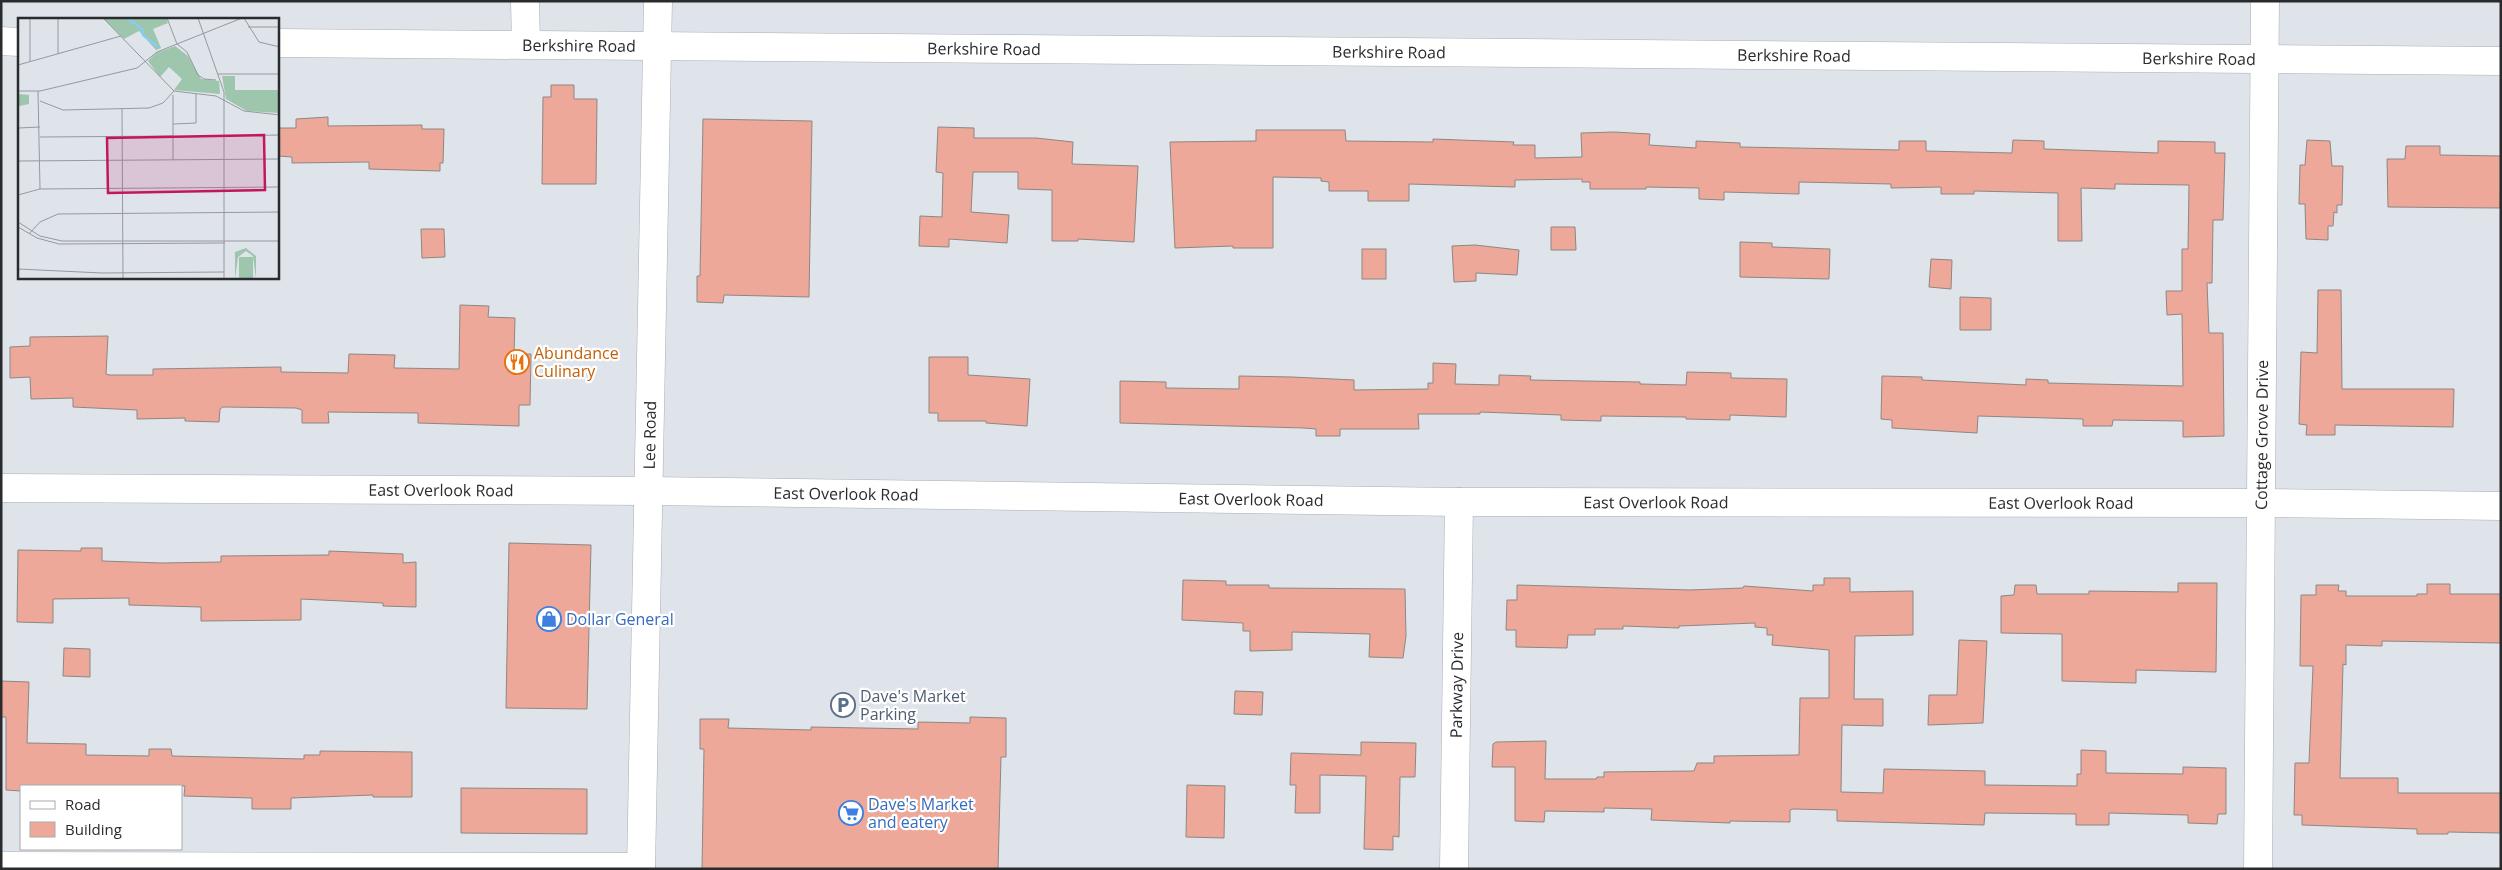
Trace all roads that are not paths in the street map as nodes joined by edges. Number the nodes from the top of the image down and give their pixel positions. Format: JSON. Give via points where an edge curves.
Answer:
{"nodes":[{"id":1,"x":525,"y":1,"type":"edge"},
{"id":2,"x":658,"y":1,"type":"edge"},
{"id":3,"x":2265,"y":1,"type":"edge"},
{"id":4,"x":1,"y":42,"type":"edge"},
{"id":5,"x":18,"y":42,"type":"edge"},
{"id":6,"x":279,"y":43,"type":"edge"},
{"id":7,"x":526,"y":44,"type":"junction"},
{"id":8,"x":657,"y":45,"type":"junction"},
{"id":9,"x":2264,"y":58,"type":"junction"},
{"id":10,"x":2501,"y":61,"type":"edge"},
{"id":11,"x":1,"y":488,"type":"edge"},
{"id":12,"x":649,"y":491,"type":"junction"},
{"id":13,"x":1459,"y":502,"type":"junction"},
{"id":14,"x":2262,"y":503,"type":"junction"},
{"id":15,"x":2501,"y":506,"type":"edge"},
{"id":16,"x":1,"y":866,"type":"edge"},
{"id":17,"x":641,"y":868,"type":"edge"},
{"id":18,"x":1454,"y":869,"type":"edge"},
{"id":19,"x":2258,"y":869,"type":"edge"}],
"edges":[{"from":1,"to":7,"type":"street"},
{"from":2,"to":8,"type":"street","name":"Lee Road"},
{"from":3,"to":9,"type":"street","name":"Cottage Grove Drive"},
{"from":4,"to":5,"type":"street"},
{"from":6,"to":7,"type":"street","name":"Berkshire Road"},
{"from":7,"to":8,"type":"street","name":"Berkshire Road"},
{"from":8,"to":9,"type":"street","name":"Berkshire Road"},
{"from":8,"to":12,"type":"street","name":"Lee Road"},
{"from":9,"to":10,"type":"street","name":"Berkshire Road"},
{"from":9,"to":14,"type":"street","name":"Cottage Grove Drive"},
{"from":11,"to":12,"type":"street","name":"East Overlook Road"},
{"from":12,"to":13,"type":"street","name":"East Overlook Road"},
{"from":12,"to":17,"type":"street","name":"Lee Road"},
{"from":13,"to":14,"type":"street","name":"East Overlook Road"},
{"from":13,"to":18,"type":"street","name":"Parkway Drive"},
{"from":14,"to":15,"type":"street","name":"East Overlook Road"},
{"from":14,"to":19,"type":"street","name":"Cottage Grove Drive"},
{"from":16,"to":17,"type":"street"}]}
